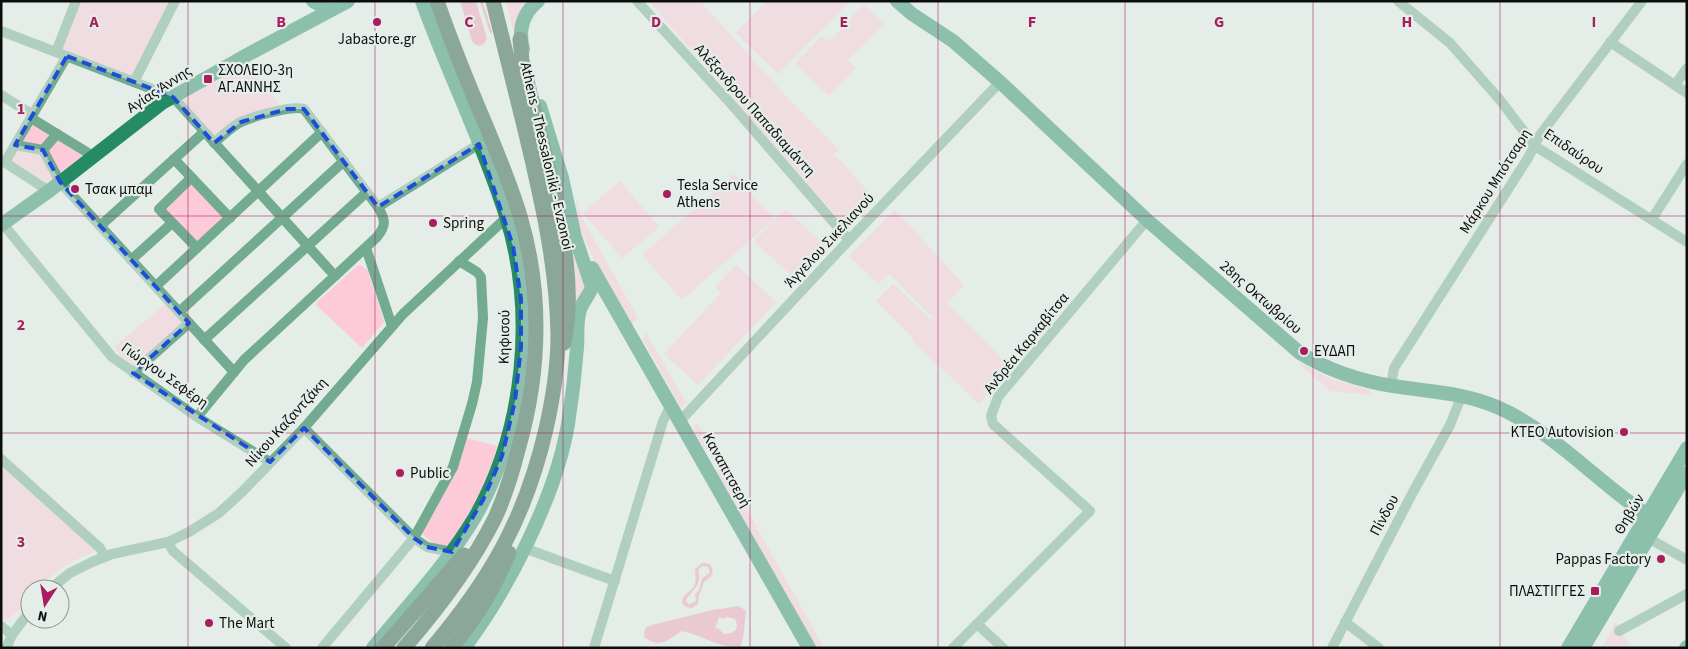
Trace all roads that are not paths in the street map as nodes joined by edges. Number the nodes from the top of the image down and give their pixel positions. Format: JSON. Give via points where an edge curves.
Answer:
{"nodes":[{"id":1,"x":76,"y":1,"type":"edge"},
{"id":2,"x":175,"y":1,"type":"edge"},
{"id":3,"x":313,"y":1,"type":"edge"},
{"id":4,"x":348,"y":1,"type":"edge"},
{"id":5,"x":422,"y":1,"type":"edge"},
{"id":6,"x":437,"y":1,"type":"edge"},
{"id":7,"x":492,"y":1,"type":"edge"},
{"id":8,"x":538,"y":1,"type":"edge"},
{"id":9,"x":637,"y":1,"type":"edge"},
{"id":10,"x":897,"y":1,"type":"edge"},
{"id":11,"x":1398,"y":1,"type":"edge"},
{"id":12,"x":1642,"y":1,"type":"edge"},
{"id":13,"x":328,"y":11,"type":"junction"},
{"id":14,"x":1,"y":31,"type":"edge"},
{"id":15,"x":520,"y":39,"type":"junction"},
{"id":16,"x":1610,"y":42,"type":"junction"},
{"id":17,"x":56,"y":52,"type":"junction"},
{"id":18,"x":67,"y":56,"type":"junction"},
{"id":19,"x":1687,"y":68,"type":"edge"},
{"id":20,"x":134,"y":82,"type":"junction"},
{"id":21,"x":1000,"y":82,"type":"junction"},
{"id":22,"x":1674,"y":85,"type":"junction"},
{"id":23,"x":1687,"y":94,"type":"edge"},
{"id":24,"x":1,"y":95,"type":"edge"},
{"id":25,"x":173,"y":97,"type":"junction"},
{"id":26,"x":32,"y":117,"type":"junction"},
{"id":27,"x":204,"y":132,"type":"junction"},
{"id":28,"x":322,"y":132,"type":"junction"},
{"id":29,"x":57,"y":134,"type":"junction"},
{"id":30,"x":214,"y":143,"type":"junction"},
{"id":31,"x":479,"y":144,"type":"junction"},
{"id":32,"x":15,"y":145,"type":"junction"},
{"id":33,"x":1535,"y":146,"type":"junction"},
{"id":34,"x":43,"y":150,"type":"junction"},
{"id":35,"x":93,"y":156,"type":"junction"},
{"id":36,"x":174,"y":160,"type":"junction"},
{"id":37,"x":3,"y":161,"type":"edge"},
{"id":38,"x":344,"y":161,"type":"junction"},
{"id":39,"x":1687,"y":164,"type":"edge"},
{"id":40,"x":191,"y":178,"type":"junction"},
{"id":41,"x":55,"y":186,"type":"junction"},
{"id":42,"x":258,"y":191,"type":"junction"},
{"id":43,"x":368,"y":192,"type":"junction"},
{"id":44,"x":378,"y":207,"type":"junction"},
{"id":45,"x":230,"y":218,"type":"junction"},
{"id":46,"x":282,"y":218,"type":"junction"},
{"id":47,"x":506,"y":218,"type":"junction"},
{"id":48,"x":1652,"y":219,"type":"junction"},
{"id":49,"x":1147,"y":220,"type":"junction"},
{"id":50,"x":170,"y":224,"type":"junction"},
{"id":51,"x":2,"y":225,"type":"edge"},
{"id":52,"x":100,"y":226,"type":"junction"},
{"id":53,"x":575,"y":237,"type":"junction"},
{"id":54,"x":849,"y":240,"type":"junction"},
{"id":55,"x":1687,"y":242,"type":"edge"},
{"id":56,"x":308,"y":246,"type":"junction"},
{"id":57,"x":197,"y":248,"type":"junction"},
{"id":58,"x":366,"y":248,"type":"junction"},
{"id":59,"x":131,"y":260,"type":"junction"},
{"id":60,"x":459,"y":261,"type":"junction"},
{"id":61,"x":335,"y":276,"type":"junction"},
{"id":62,"x":156,"y":286,"type":"junction"},
{"id":63,"x":586,"y":301,"type":"junction"},
{"id":64,"x":615,"y":309,"type":"junction"},
{"id":65,"x":179,"y":312,"type":"junction"},
{"id":66,"x":189,"y":323,"type":"junction"},
{"id":67,"x":392,"y":326,"type":"junction"},
{"id":68,"x":204,"y":340,"type":"junction"},
{"id":69,"x":234,"y":372,"type":"junction"},
{"id":70,"x":133,"y":373,"type":"junction"},
{"id":71,"x":556,"y":379,"type":"junction"},
{"id":72,"x":1391,"y":386,"type":"junction"},
{"id":73,"x":1462,"y":395,"type":"junction"},
{"id":74,"x":672,"y":405,"type":"junction"},
{"id":75,"x":197,"y":417,"type":"junction"},
{"id":76,"x":680,"y":421,"type":"junction"},
{"id":77,"x":304,"y":428,"type":"junction"},
{"id":78,"x":1687,"y":448,"type":"edge"},
{"id":79,"x":1,"y":459,"type":"edge"},
{"id":80,"x":270,"y":462,"type":"junction"},
{"id":81,"x":1687,"y":473,"type":"edge"},
{"id":82,"x":523,"y":506,"type":"junction"},
{"id":83,"x":495,"y":517,"type":"junction"},
{"id":84,"x":1652,"y":519,"type":"junction"},
{"id":85,"x":414,"y":538,"type":"junction"},
{"id":86,"x":1648,"y":538,"type":"junction"},
{"id":87,"x":168,"y":542,"type":"junction"},
{"id":88,"x":524,"y":548,"type":"junction"},
{"id":89,"x":452,"y":552,"type":"junction"},
{"id":90,"x":105,"y":556,"type":"junction"},
{"id":91,"x":1687,"y":560,"type":"edge"},
{"id":92,"x":62,"y":579,"type":"edge"},
{"id":93,"x":615,"y":581,"type":"junction"},
{"id":94,"x":1687,"y":594,"type":"edge"},
{"id":95,"x":1345,"y":622,"type":"junction"},
{"id":96,"x":20,"y":624,"type":"edge"},
{"id":97,"x":977,"y":624,"type":"junction"},
{"id":98,"x":1,"y":626,"type":"edge"},
{"id":99,"x":1619,"y":632,"type":"dead end"},
{"id":100,"x":12,"y":635,"type":"junction"},
{"id":101,"x":6,"y":648,"type":"edge"},
{"id":102,"x":286,"y":648,"type":"edge"},
{"id":103,"x":322,"y":648,"type":"edge"},
{"id":104,"x":373,"y":648,"type":"edge"},
{"id":105,"x":383,"y":648,"type":"edge"},
{"id":106,"x":404,"y":648,"type":"edge"},
{"id":107,"x":432,"y":648,"type":"edge"},
{"id":108,"x":451,"y":648,"type":"edge"},
{"id":109,"x":464,"y":648,"type":"edge"},
{"id":110,"x":594,"y":648,"type":"edge"},
{"id":111,"x":809,"y":648,"type":"edge"},
{"id":112,"x":953,"y":648,"type":"edge"},
{"id":113,"x":1003,"y":648,"type":"edge"},
{"id":114,"x":1332,"y":648,"type":"edge"},
{"id":115,"x":1379,"y":648,"type":"edge"},
{"id":116,"x":1568,"y":648,"type":"edge"},
{"id":117,"x":1583,"y":648,"type":"edge"}],
"edges":[{"from":1,"to":17,"type":"street"},
{"from":2,"to":20,"type":"street"},
{"from":3,"to":13,"type":"street"},
{"from":4,"to":13,"type":"street","name":"Αγίας Άννης"},
{"from":5,"to":31,"type":"street","name":"Κηφισού"},
{"from":6,"to":83,"type":"highway","via":[[514,196],[531,264],[537,335],[534,377],[513,471]]},
{"from":7,"to":71,"type":"highway","name":"Athens - Thessaloniki - Evzonoi","via":[[547,225],[556,292]]},
{"from":8,"to":15,"type":"street","via":[[524,18]]},
{"from":9,"to":54,"type":"street","name":"Αλέξανδρου Παπαδιαμάντη"},
{"from":10,"to":21,"type":"street","name":"28ης Οκτωβρίου","via":[[953,40]]},
{"from":11,"to":33,"type":"street","name":"Επιδαύρου","via":[[1450,43]]},
{"from":12,"to":16,"type":"street","name":"Μάρκου Μπότσαρη"},
{"from":13,"to":25,"type":"street","name":"Αγίας Άννης"},
{"from":14,"to":17,"type":"street"},
{"from":15,"to":53,"type":"street","via":[[562,178]]},
{"from":15,"to":71,"type":"highway","via":[[522,61],[558,214],[568,289],[568,325]]},
{"from":16,"to":22,"type":"street"},
{"from":16,"to":33,"type":"street","name":"Μάρκου Μπότσαρη"},
{"from":17,"to":18,"type":"street"},
{"from":18,"to":20,"type":"street"},
{"from":18,"to":26,"type":"street"},
{"from":19,"to":22,"type":"street"},
{"from":20,"to":25,"type":"street"},
{"from":21,"to":49,"type":"street","name":"28ης Οκτωβρίου"},
{"from":21,"to":54,"type":"street","name":"Άγγελου Σικελιανού"},
{"from":22,"to":23,"type":"street"},
{"from":24,"to":26,"type":"street"},
{"from":25,"to":27,"type":"street"},
{"from":25,"to":35,"type":"street","name":"Αγίας Άννης"},
{"from":26,"to":29,"type":"street"},
{"from":26,"to":32,"type":"street"},
{"from":27,"to":30,"type":"street"},
{"from":27,"to":36,"type":"street"},
{"from":28,"to":30,"type":"street","via":[[304,109],[294,108],[241,122]]},
{"from":28,"to":38,"type":"street"},
{"from":28,"to":42,"type":"street"},
{"from":29,"to":34,"type":"street"},
{"from":29,"to":35,"type":"street"},
{"from":30,"to":42,"type":"street"},
{"from":31,"to":44,"type":"street"},
{"from":31,"to":47,"type":"street","name":"Κηφισού"},
{"from":32,"to":34,"type":"street"},
{"from":32,"to":37,"type":"street"},
{"from":33,"to":48,"type":"street","name":"Επιδαύρου"},
{"from":33,"to":72,"type":"street","name":"Μάρκου Μπότσαρη","via":[[1394,368]]},
{"from":34,"to":41,"type":"street"},
{"from":35,"to":41,"type":"street","name":"Αγίας Άννης"},
{"from":36,"to":40,"type":"street"},
{"from":36,"to":52,"type":"street"},
{"from":37,"to":41,"type":"street"},
{"from":38,"to":43,"type":"street"},
{"from":38,"to":46,"type":"street"},
{"from":39,"to":48,"type":"street"},
{"from":40,"to":45,"type":"street"},
{"from":40,"to":50,"type":"street","via":[[159,209]]},
{"from":41,"to":51,"type":"street","name":"Αγίας Άννης"},
{"from":41,"to":52,"type":"street"},
{"from":42,"to":45,"type":"street"},
{"from":42,"to":46,"type":"street"},
{"from":43,"to":44,"type":"street"},
{"from":43,"to":56,"type":"street"},
{"from":44,"to":58,"type":"street","via":[[385,222],[382,231]]},
{"from":45,"to":57,"type":"street"},
{"from":46,"to":56,"type":"street"},
{"from":46,"to":65,"type":"street"},
{"from":47,"to":60,"type":"street","name":"Νίκου Καζαντζάκη"},
{"from":47,"to":89,"type":"street","name":"Κηφισού","via":[[517,266],[522,316],[515,401],[505,446],[494,475],[475,516]]},
{"from":48,"to":55,"type":"street","name":"Επιδαύρου"},
{"from":49,"to":72,"type":"street","name":"28ης Οκτωβρίου","via":[[1300,352],[1342,373]]},
{"from":49,"to":97,"type":"street","name":"Ανδρέα Καρκαβίτσα","via":[[996,400],[991,416],[993,424],[1090,511]]},
{"from":50,"to":57,"type":"street"},
{"from":50,"to":59,"type":"street"},
{"from":51,"to":70,"type":"street","name":"Γιώργου Σεφέρη","via":[[112,357]]},
{"from":52,"to":59,"type":"street"},
{"from":53,"to":63,"type":"street","via":[[591,283]]},
{"from":53,"to":64,"type":"street","name":"Καναπιτσερή"},
{"from":54,"to":76,"type":"street","name":"Άγγελου Σικελιανού"},
{"from":56,"to":61,"type":"street"},
{"from":56,"to":68,"type":"street"},
{"from":57,"to":62,"type":"street"},
{"from":58,"to":61,"type":"street"},
{"from":58,"to":67,"type":"street"},
{"from":59,"to":62,"type":"street"},
{"from":60,"to":67,"type":"street","name":"Νίκου Καζαντζάκη"},
{"from":60,"to":85,"type":"street","via":[[480,274],[482,280],[477,382],[453,466]]},
{"from":61,"to":69,"type":"street"},
{"from":62,"to":65,"type":"street"},
{"from":63,"to":64,"type":"street","via":[[597,298]]},
{"from":63,"to":88,"type":"street","via":[[579,313],[572,398],[562,448],[542,508]]},
{"from":64,"to":74,"type":"street","name":"Καναπιτσερή"},
{"from":65,"to":66,"type":"street"},
{"from":66,"to":68,"type":"street"},
{"from":66,"to":70,"type":"street"},
{"from":67,"to":77,"type":"street","name":"Νίκου Καζαντζάκη"},
{"from":68,"to":69,"type":"street"},
{"from":69,"to":75,"type":"street"},
{"from":70,"to":75,"type":"street","name":"Γιώργου Σεφέρη"},
{"from":71,"to":82,"type":"highway","name":"Athens - Thessaloniki - Evzonoi","via":[[537,465]]},
{"from":72,"to":73,"type":"street","name":"28ης Οκτωβρίου"},
{"from":73,"to":84,"type":"street","name":"28ης Οκτωβρίου","via":[[1498,408],[1534,428]]},
{"from":73,"to":95,"type":"street","name":"Πίνδου","via":[[1450,425]]},
{"from":74,"to":76,"type":"street","name":"Καναπιτσερή"},
{"from":74,"to":93,"type":"street","via":[[663,421]]},
{"from":75,"to":80,"type":"street","name":"Γιώργου Σεφέρη"},
{"from":76,"to":111,"type":"street","name":"Καναπιτσερή"},
{"from":77,"to":80,"type":"street","name":"Νίκου Καζαντζάκη"},
{"from":77,"to":85,"type":"street"},
{"from":78,"to":84,"type":"street","name":"Θηβών"},
{"from":79,"to":90,"type":"street"},
{"from":80,"to":87,"type":"street","name":"Νίκου Καζαντζάκη","via":[[219,513]]},
{"from":81,"to":84,"type":"street","name":"Θηβών"},
{"from":82,"to":107,"type":"highway","name":"Athens - Thessaloniki - Evzonoi","via":[[507,540],[469,603]]},
{"from":82,"to":108,"type":"highway","via":[[500,573]]},
{"from":83,"to":105,"type":"highway"},
{"from":83,"to":106,"type":"highway","via":[[452,590]]},
{"from":84,"to":86,"type":"street","name":"Θηβών"},
{"from":84,"to":116,"type":"street","name":"Θηβών"},
{"from":85,"to":89,"type":"street","via":[[426,547]]},
{"from":85,"to":103,"type":"street"},
{"from":86,"to":91,"type":"street"},
{"from":86,"to":117,"type":"street","name":"Θηβών"},
{"from":87,"to":90,"type":"street","name":"Νίκου Καζαντζάκη"},
{"from":87,"to":102,"type":"street","via":[[173,550]]},
{"from":88,"to":93,"type":"street"},
{"from":88,"to":109,"type":"street"},
{"from":89,"to":104,"type":"street","name":"Κηφισού"},
{"from":90,"to":92,"type":"street","name":"Νίκου Καζαντζάκη"},
{"from":93,"to":110,"type":"street"},
{"from":94,"to":99,"type":"street"},
{"from":95,"to":114,"type":"street","name":"Πίνδου"},
{"from":95,"to":115,"type":"street"},
{"from":96,"to":100,"type":"street"},
{"from":97,"to":112,"type":"street","name":"Ανδρέα Καρκαβίτσα"},
{"from":97,"to":113,"type":"street"},
{"from":98,"to":100,"type":"street"},
{"from":100,"to":101,"type":"street"}]}
